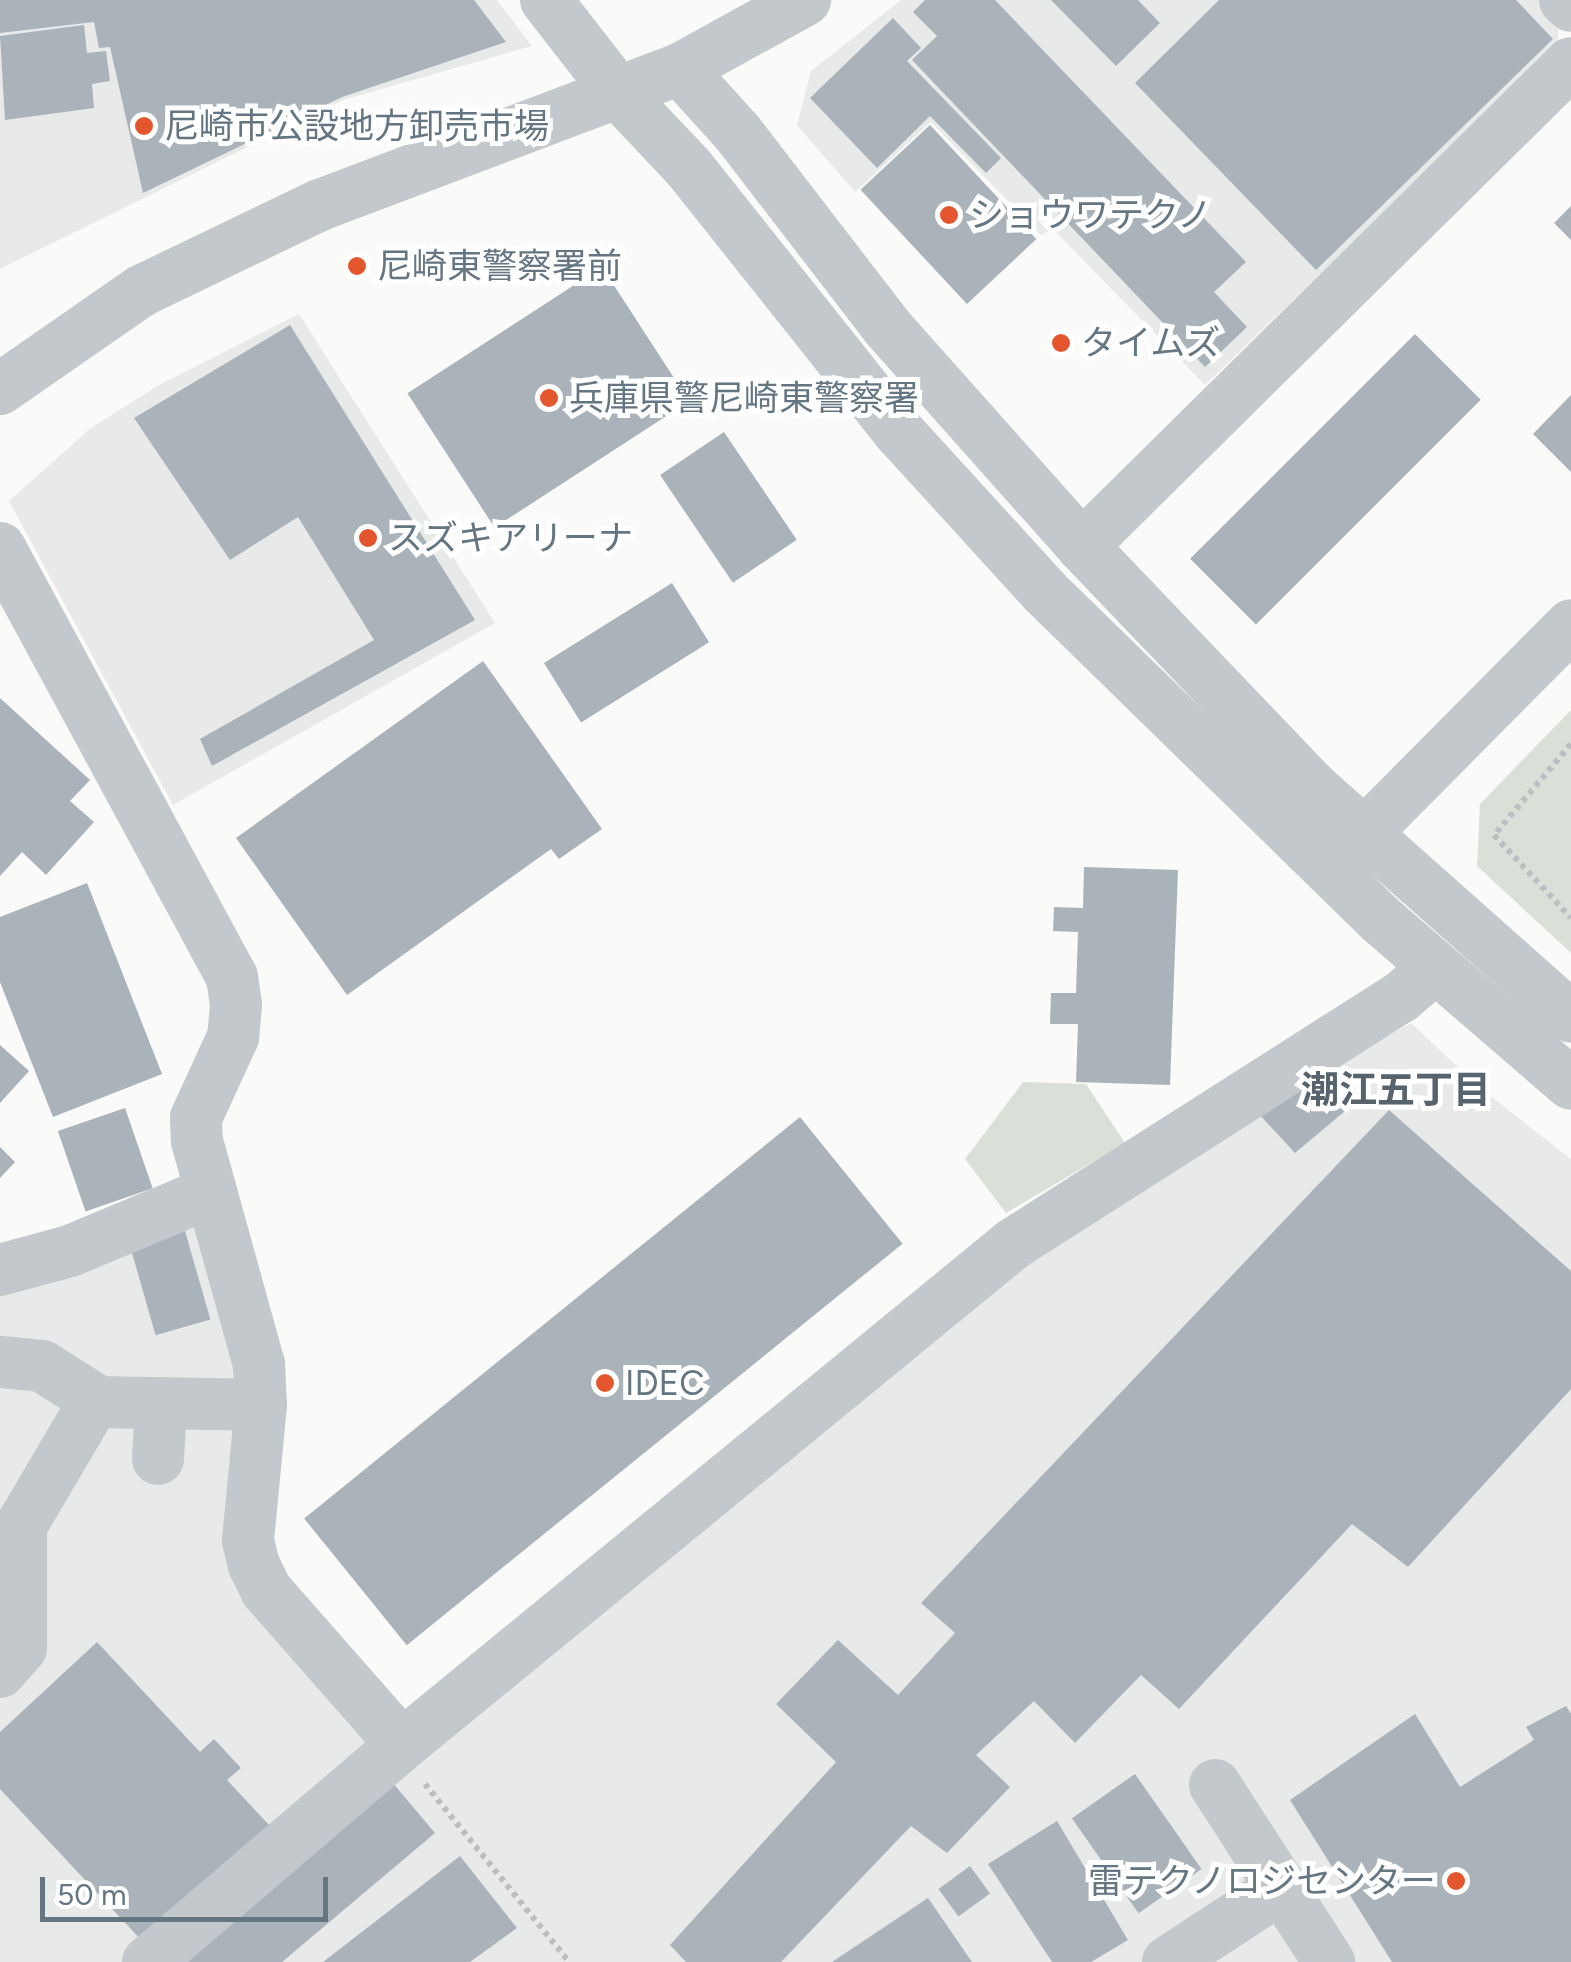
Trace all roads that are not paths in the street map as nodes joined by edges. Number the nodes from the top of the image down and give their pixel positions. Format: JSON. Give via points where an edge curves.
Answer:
{"nodes":[{"id":1,"x":546,"y":0,"type":"edge"},
{"id":2,"x":805,"y":0,"type":"edge"},
{"id":3,"x":1565,"y":0,"type":"edge"},
{"id":4,"x":1571,"y":6,"type":"edge"},
{"id":5,"x":1571,"y":63,"type":"edge"},
{"id":6,"x":680,"y":68,"type":"junction"},
{"id":7,"x":620,"y":95,"type":"junction"},
{"id":8,"x":0,"y":390,"type":"edge"},
{"id":9,"x":1082,"y":546,"type":"junction"},
{"id":10,"x":0,"y":548,"type":"edge"},
{"id":11,"x":1571,"y":625,"type":"edge"},
{"id":12,"x":1365,"y":832,"type":"junction"},
{"id":13,"x":1329,"y":870,"type":"junction"},
{"id":14,"x":1435,"y":968,"type":"junction"},
{"id":15,"x":1571,"y":1018,"type":"edge"},
{"id":16,"x":1571,"y":1084,"type":"edge"},
{"id":17,"x":212,"y":1192,"type":"junction"},
{"id":18,"x":0,"y":1270,"type":"edge"},
{"id":19,"x":0,"y":1362,"type":"edge"},
{"id":20,"x":99,"y":1402,"type":"junction"},
{"id":21,"x":162,"y":1404,"type":"junction"},
{"id":22,"x":261,"y":1405,"type":"junction"},
{"id":23,"x":158,"y":1459,"type":"dead end"},
{"id":24,"x":0,"y":1672,"type":"edge"},
{"id":25,"x":400,"y":1747,"type":"junction"},
{"id":26,"x":1215,"y":1785,"type":"dead end"},
{"id":27,"x":1281,"y":1888,"type":"junction"},
{"id":28,"x":148,"y":1962,"type":"edge"},
{"id":29,"x":1168,"y":1962,"type":"edge"},
{"id":30,"x":1328,"y":1962,"type":"edge"}],
"edges":[{"from":1,"to":7,"type":"street"},
{"from":2,"to":6,"type":"street"},
{"from":3,"to":4,"type":"street"},
{"from":5,"to":9,"type":"street"},
{"from":6,"to":7,"type":"street"},
{"from":6,"to":9,"type":"street","via":[[887,328]]},
{"from":7,"to":8,"type":"street","via":[[559,112],[320,205],[141,291]]},
{"from":7,"to":13,"type":"street","via":[[689,168],[899,432],[1045,592]]},
{"from":9,"to":12,"type":"street","via":[[1310,785]]},
{"from":10,"to":17,"type":"street","via":[[232,978],[232,1036],[196,1118]]},
{"from":11,"to":12,"type":"street"},
{"from":12,"to":13,"type":"street"},
{"from":12,"to":15,"type":"street"},
{"from":13,"to":14,"type":"street"},
{"from":14,"to":16,"type":"street"},
{"from":14,"to":25,"type":"street","via":[[1401,997],[1013,1244]]},
{"from":17,"to":18,"type":"street","via":[[70,1251]]},
{"from":17,"to":22,"type":"street","via":[[259,1364]]},
{"from":19,"to":20,"type":"street","via":[[42,1366]]},
{"from":20,"to":21,"type":"street"},
{"from":20,"to":24,"type":"street","via":[[21,1526],[22,1648]]},
{"from":21,"to":22,"type":"street"},
{"from":21,"to":23,"type":"street"},
{"from":22,"to":25,"type":"street","via":[[248,1540],[254,1565],[266,1590]]},
{"from":25,"to":28,"type":"street"},
{"from":26,"to":27,"type":"street"},
{"from":27,"to":29,"type":"street"},
{"from":27,"to":30,"type":"street"}]}
